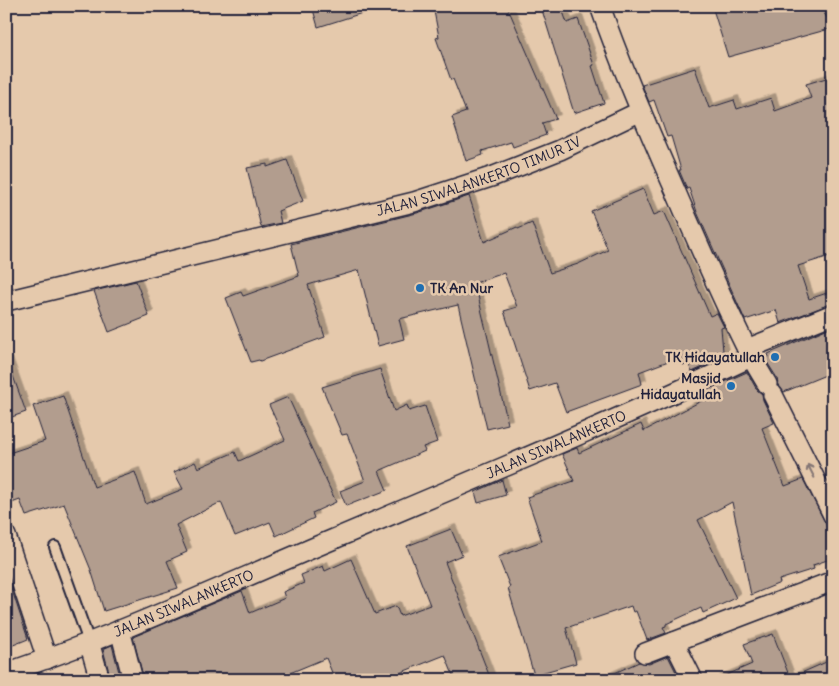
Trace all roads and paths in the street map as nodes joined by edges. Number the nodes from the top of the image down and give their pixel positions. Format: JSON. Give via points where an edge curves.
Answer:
{"nodes":[{"id":1,"x":600,"y":6,"type":"edge"},
{"id":2,"x":640,"y":111,"type":"junction"},
{"id":3,"x":6,"y":301,"type":"edge"},
{"id":4,"x":833,"y":314,"type":"edge"},
{"id":5,"x":749,"y":353,"type":"junction"},
{"id":6,"x":833,"y":515,"type":"edge"},
{"id":7,"x":6,"y":536,"type":"edge"},
{"id":8,"x":55,"y":547,"type":"dead end"},
{"id":9,"x":833,"y":581,"type":"edge"},
{"id":10,"x":120,"y":630,"type":"junction"},
{"id":11,"x":89,"y":642,"type":"junction"},
{"id":12,"x":674,"y":642,"type":"junction"},
{"id":13,"x":645,"y":653,"type":"dead end"},
{"id":14,"x":47,"y":659,"type":"junction"},
{"id":15,"x":6,"y":673,"type":"edge"},
{"id":16,"x":100,"y":680,"type":"edge"},
{"id":17,"x":133,"y":680,"type":"edge"},
{"id":18,"x":693,"y":680,"type":"edge"}],
"edges":[{"from":1,"to":2,"type":"street"},
{"from":2,"to":3,"type":"street","name":"JALAN SIWALANKERTO TIMUR IV","via":[[560,150],[414,202]]},
{"from":2,"to":5,"type":"street"},
{"from":4,"to":5,"type":"street","name":"JALAN SIWALANKERTO"},
{"from":6,"to":5,"type":"street","one_way":true},
{"from":5,"to":10,"type":"street","name":"JALAN SIWALANKERTO","via":[[660,400]]},
{"from":7,"to":14,"type":"street"},
{"from":8,"to":11,"type":"lane"},
{"from":9,"to":12,"type":"street"},
{"from":10,"to":11,"type":"street","name":"JALAN SIWALANKERTO"},
{"from":10,"to":17,"type":"street"},
{"from":11,"to":14,"type":"street","name":"JALAN SIWALANKERTO"},
{"from":11,"to":16,"type":"street"},
{"from":12,"to":13,"type":"street"},
{"from":12,"to":18,"type":"street"},
{"from":14,"to":15,"type":"street","name":"JALAN SIWALANKERTO"}]}
